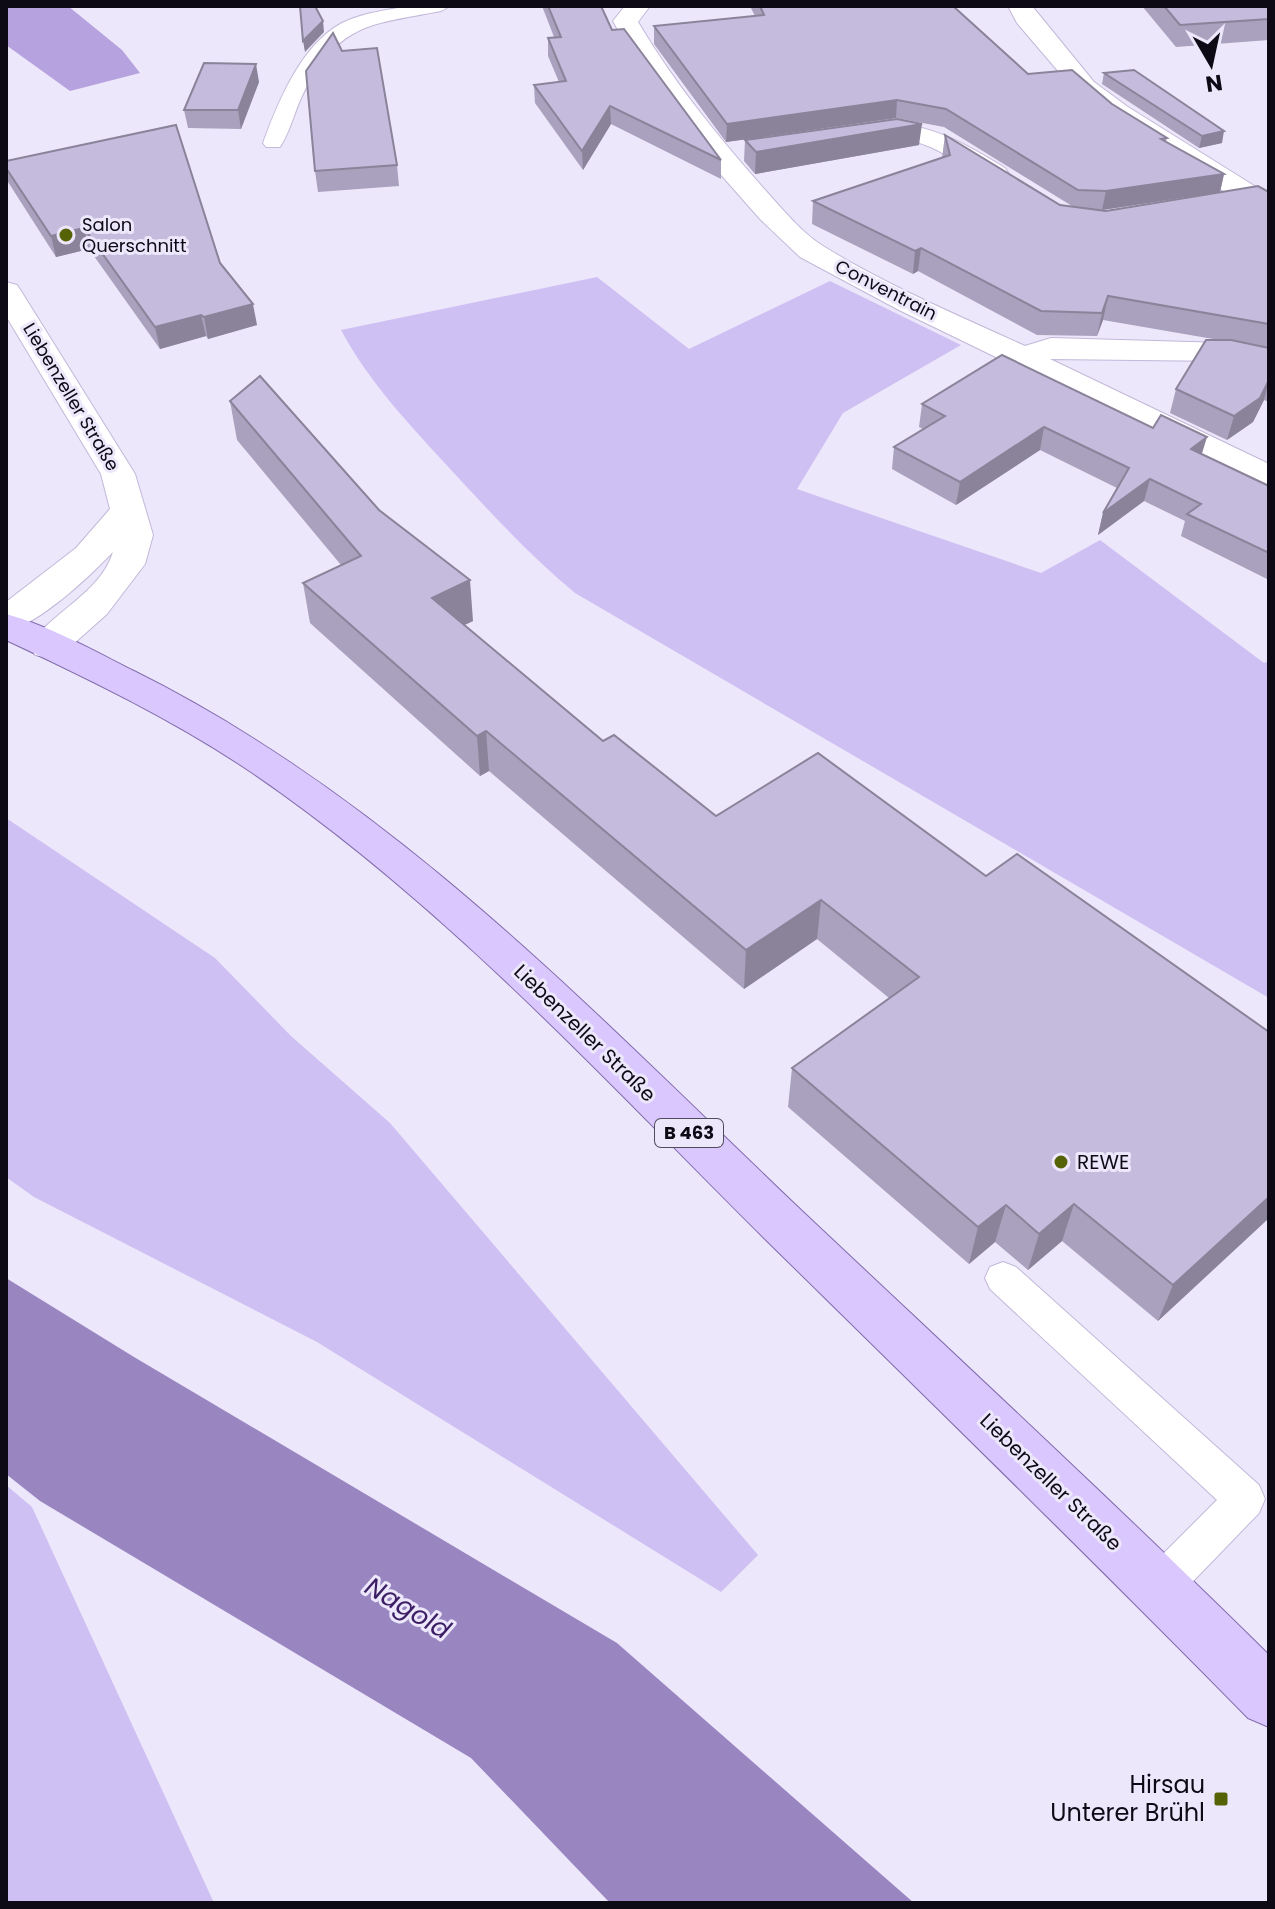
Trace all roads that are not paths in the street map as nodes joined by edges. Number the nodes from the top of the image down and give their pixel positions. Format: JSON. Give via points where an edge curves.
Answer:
{"nodes":[{"id":1,"x":441,"y":6,"type":"edge"},
{"id":2,"x":638,"y":6,"type":"edge"},
{"id":3,"x":1020,"y":6,"type":"edge"},
{"id":4,"x":836,"y":137,"type":"edge"},
{"id":5,"x":273,"y":143,"type":"dead end"},
{"id":6,"x":747,"y":149,"type":"edge"},
{"id":7,"x":718,"y":154,"type":"junction"},
{"id":8,"x":1013,"y":185,"type":"edge"},
{"id":9,"x":1262,"y":202,"type":"edge"},
{"id":10,"x":1209,"y":205,"type":"edge"},
{"id":11,"x":6,"y":291,"type":"edge"},
{"id":12,"x":1024,"y":358,"type":"junction"},
{"id":13,"x":1269,"y":361,"type":"edge"},
{"id":14,"x":1269,"y":477,"type":"edge"},
{"id":15,"x":129,"y":507,"type":"junction"},
{"id":16,"x":6,"y":623,"type":"edge"},
{"id":17,"x":48,"y":646,"type":"junction"},
{"id":18,"x":1003,"y":1278,"type":"dead end"},
{"id":19,"x":1160,"y":1586,"type":"junction"},
{"id":20,"x":1262,"y":1675,"type":"edge"}],
"edges":[{"from":1,"to":5,"type":"lane","via":[[348,26],[326,42],[280,121]]},
{"from":2,"to":7,"type":"street","name":"Conventrain","via":[[625,21]]},
{"from":3,"to":9,"type":"street","via":[[1085,87]]},
{"from":4,"to":8,"type":"street","via":[[895,129],[932,136]]},
{"from":6,"to":7,"type":"street"},
{"from":7,"to":12,"type":"street","name":"Conventrain","via":[[810,251]]},
{"from":9,"to":10,"type":"street"},
{"from":11,"to":15,"type":"street","name":"Liebenzeller Straße","via":[[118,474]]},
{"from":12,"to":13,"type":"street","via":[[1051,347],[1225,352]]},
{"from":12,"to":14,"type":"street","name":"Conventrain"},
{"from":15,"to":16,"type":"street","name":"Liebenzeller Straße","via":[[111,536],[86,560]]},
{"from":15,"to":17,"type":"street","name":"Liebenzeller Straße","via":[[135,535],[127,564],[94,606]]},
{"from":16,"to":17,"type":"main road","name":"Liebenzeller Straße","number":"B 463"},
{"from":17,"to":19,"type":"main road","name":"Liebenzeller Straße","number":"B 463","via":[[172,708],[270,766],[401,863],[545,994]]},
{"from":18,"to":19,"type":"lane","via":[[1245,1499]]},
{"from":19,"to":20,"type":"main road","name":"Liebenzeller Straße","number":"B 463"}]}
